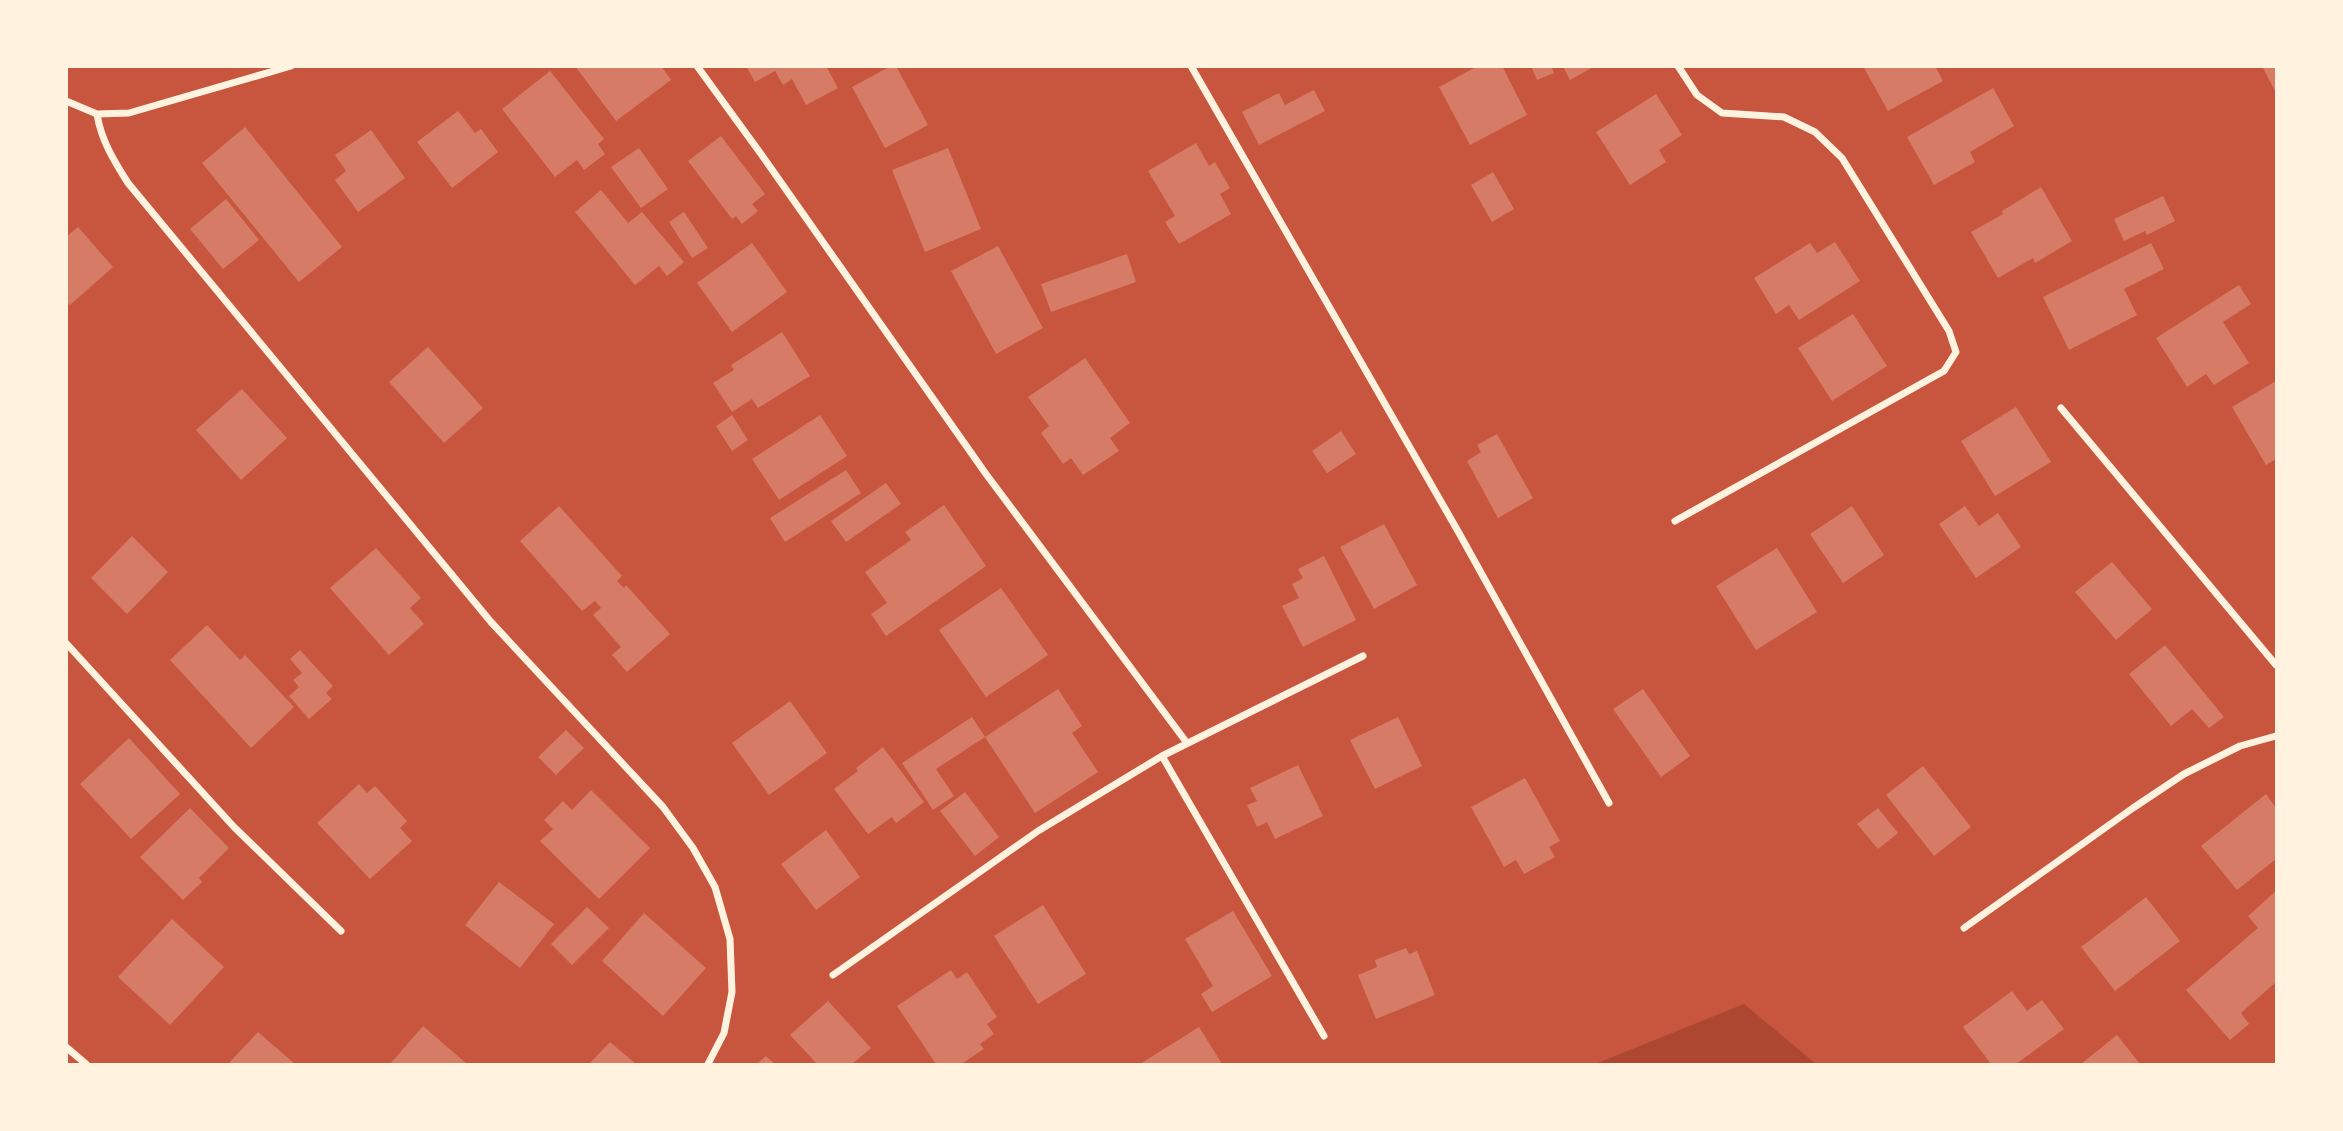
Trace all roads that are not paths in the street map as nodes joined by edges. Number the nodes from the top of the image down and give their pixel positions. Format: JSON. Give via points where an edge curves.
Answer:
{"nodes":[{"id":1,"x":291,"y":66,"type":"edge"},
{"id":2,"x":697,"y":66,"type":"edge"},
{"id":3,"x":1191,"y":66,"type":"edge"},
{"id":4,"x":1678,"y":66,"type":"edge"},
{"id":5,"x":66,"y":101,"type":"edge"},
{"id":6,"x":97,"y":114,"type":"junction"},
{"id":7,"x":2061,"y":408,"type":"dead end"},
{"id":8,"x":1675,"y":521,"type":"dead end"},
{"id":9,"x":66,"y":643,"type":"edge"},
{"id":10,"x":1363,"y":656,"type":"dead end"},
{"id":11,"x":2277,"y":665,"type":"edge"},
{"id":12,"x":2277,"y":736,"type":"edge"},
{"id":13,"x":1187,"y":743,"type":"junction"},
{"id":14,"x":1162,"y":756,"type":"junction"},
{"id":15,"x":1609,"y":803,"type":"dead end"},
{"id":16,"x":1964,"y":928,"type":"dead end"},
{"id":17,"x":341,"y":931,"type":"dead end"},
{"id":18,"x":833,"y":975,"type":"dead end"},
{"id":19,"x":1324,"y":1036,"type":"dead end"},
{"id":20,"x":66,"y":1047,"type":"edge"},
{"id":21,"x":86,"y":1065,"type":"edge"},
{"id":22,"x":708,"y":1065,"type":"edge"}],
"edges":[{"from":1,"to":6,"type":"street","via":[[129,113]]},
{"from":2,"to":13,"type":"street","via":[[986,474]]},
{"from":3,"to":15,"type":"street"},
{"from":4,"to":8,"type":"street","via":[[1697,95],[1722,113],[1784,117],[1815,132],[1842,158],[1949,331],[1956,352],[1944,371]]},
{"from":5,"to":6,"type":"street"},
{"from":6,"to":22,"type":"street","via":[[106,146],[128,183],[491,622],[663,807],[693,848],[715,887],[730,939],[732,992],[724,1033]]},
{"from":7,"to":11,"type":"street"},
{"from":9,"to":17,"type":"street","via":[[234,827]]},
{"from":10,"to":13,"type":"street"},
{"from":12,"to":16,"type":"street","via":[[2240,746],[2184,774]]},
{"from":13,"to":14,"type":"street"},
{"from":14,"to":18,"type":"street","via":[[1038,831]]},
{"from":14,"to":19,"type":"street"},
{"from":20,"to":21,"type":"street"}]}
